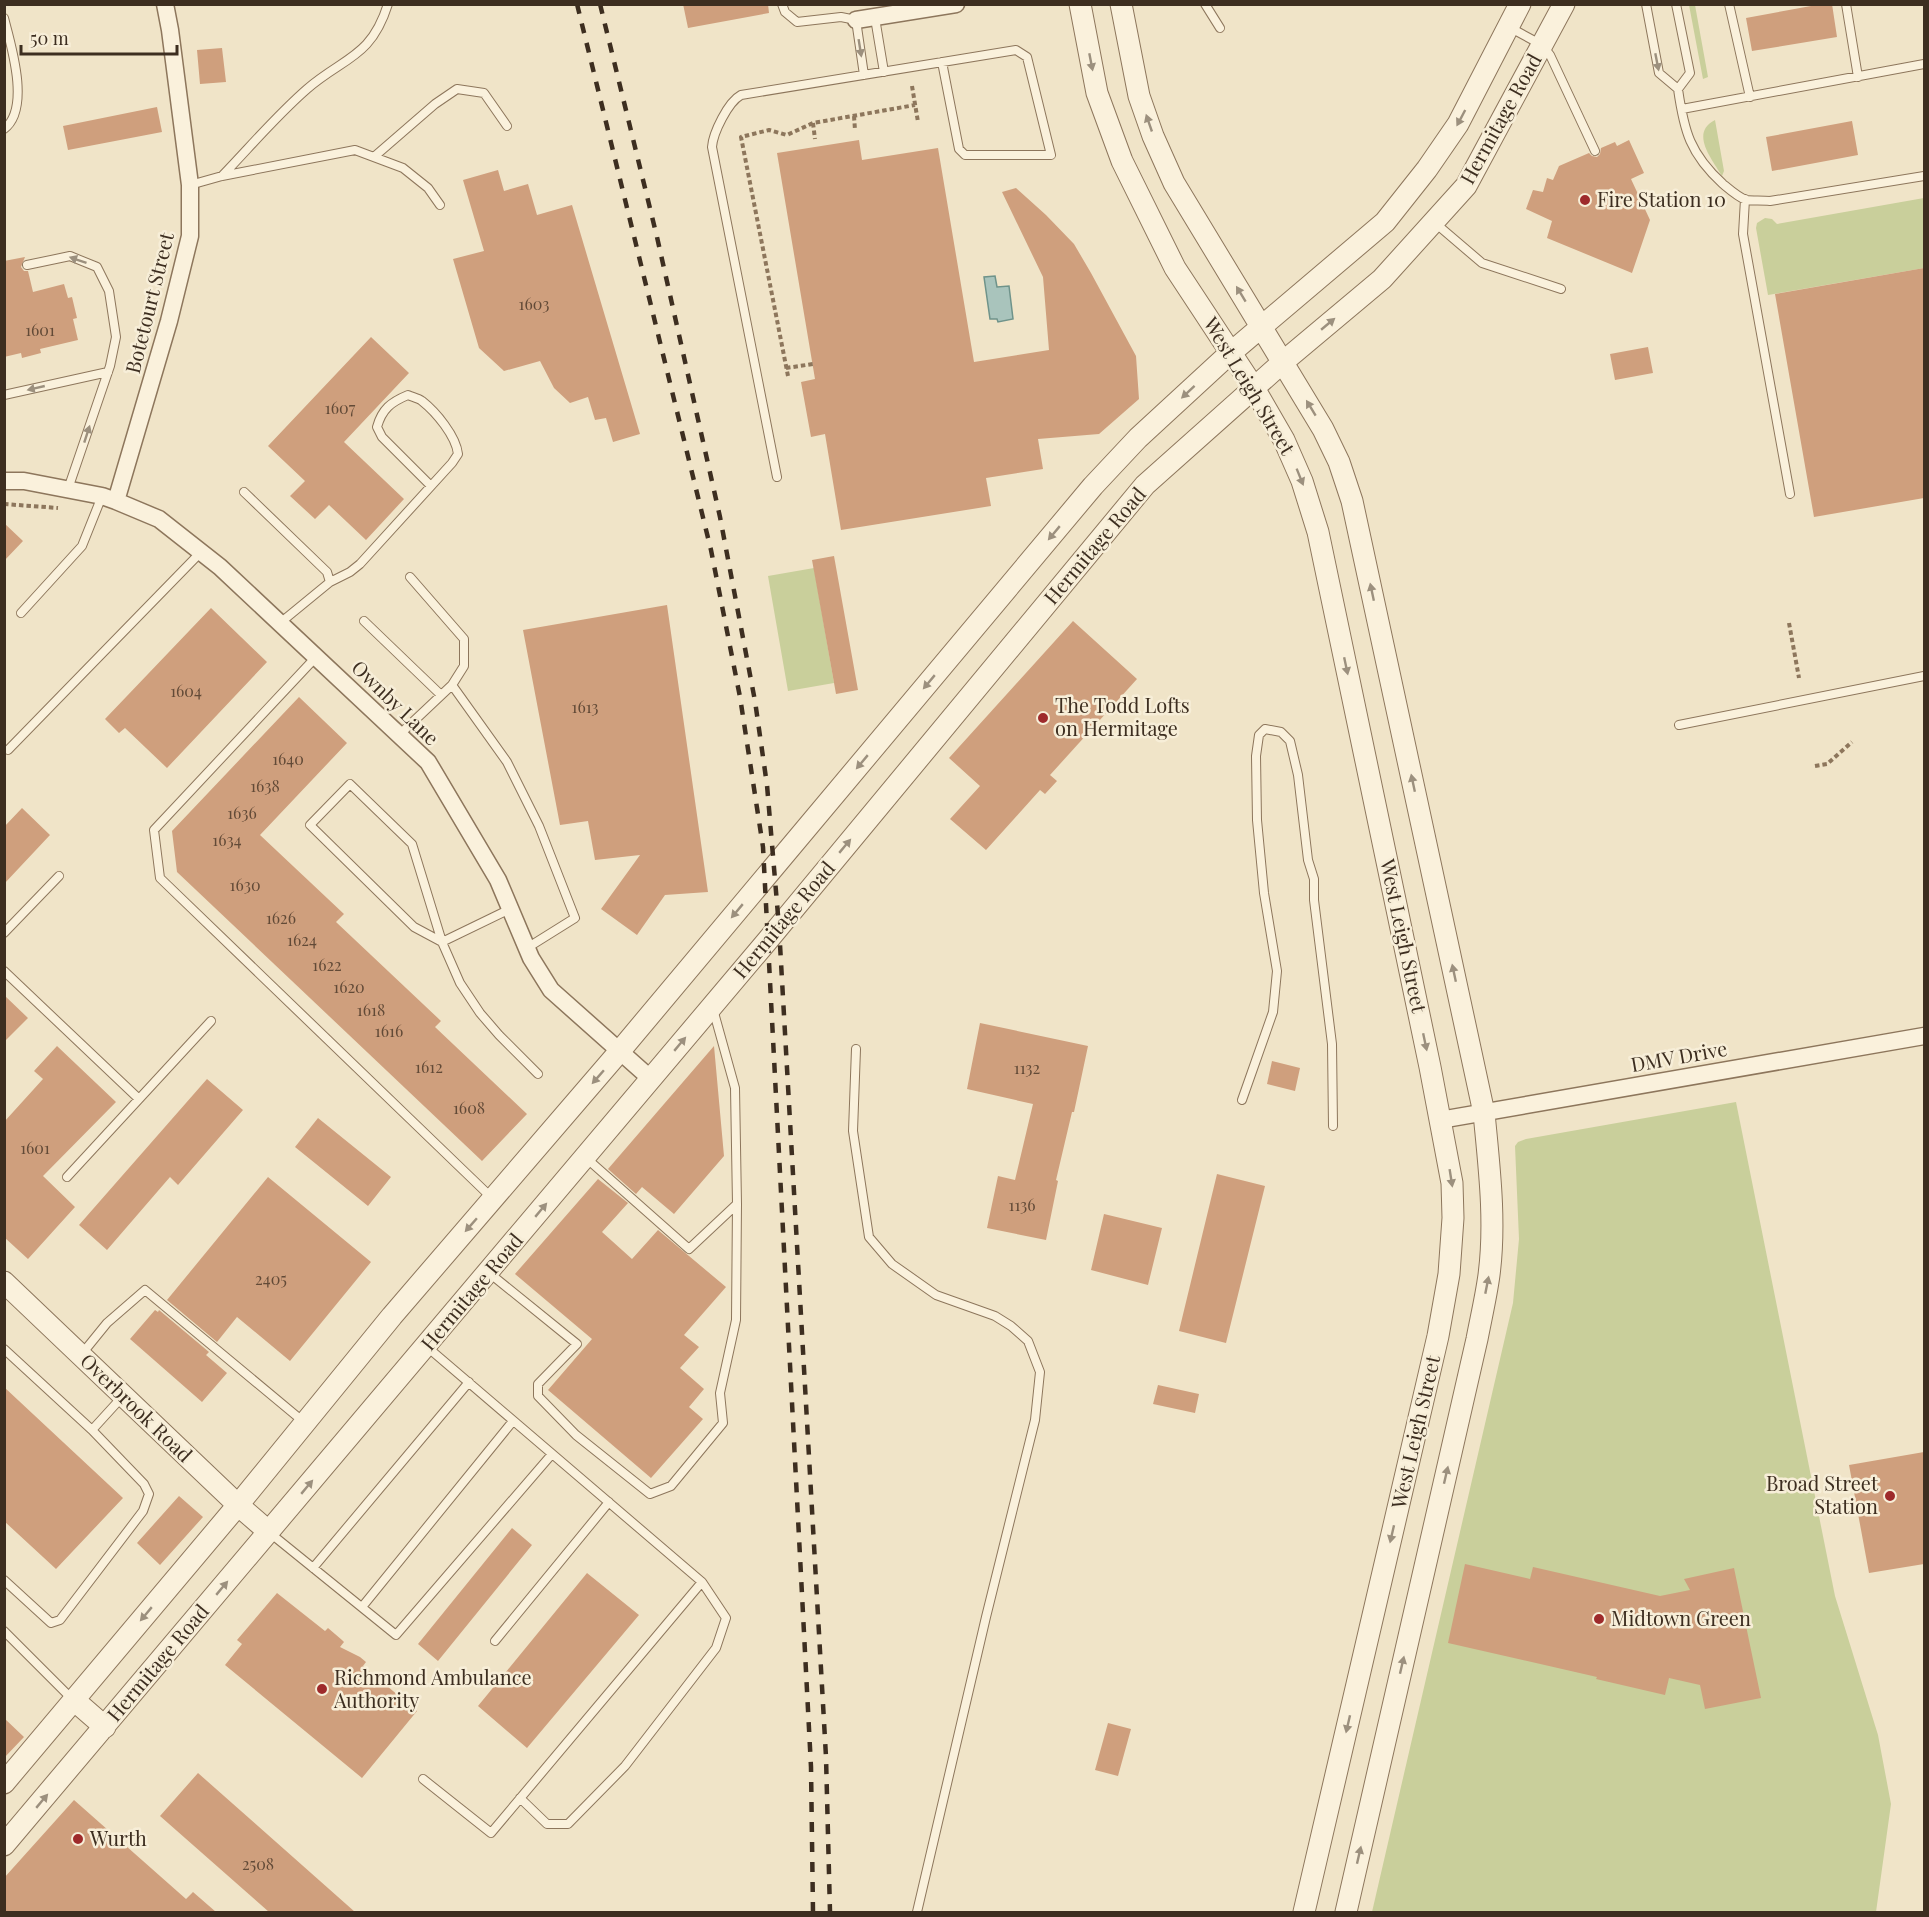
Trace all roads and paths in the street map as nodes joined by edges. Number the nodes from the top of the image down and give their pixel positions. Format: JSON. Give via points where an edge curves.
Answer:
{"nodes":[{"id":1,"x":165,"y":4,"type":"edge"},
{"id":2,"x":388,"y":4,"type":"edge"},
{"id":3,"x":782,"y":4,"type":"edge"},
{"id":4,"x":956,"y":4,"type":"edge"},
{"id":5,"x":1080,"y":4,"type":"edge"},
{"id":6,"x":1121,"y":4,"type":"edge"},
{"id":7,"x":1204,"y":4,"type":"edge"},
{"id":8,"x":1520,"y":4,"type":"edge"},
{"id":9,"x":1564,"y":4,"type":"edge"},
{"id":10,"x":1676,"y":4,"type":"edge"},
{"id":11,"x":1729,"y":4,"type":"edge"},
{"id":12,"x":1846,"y":4,"type":"edge"},
{"id":13,"x":1646,"y":6,"type":"edge"},
{"id":14,"x":898,"y":9,"type":"edge"},
{"id":15,"x":4,"y":18,"type":"edge"},
{"id":16,"x":875,"y":18,"type":"junction"},
{"id":17,"x":856,"y":20,"type":"junction"},
{"id":18,"x":1509,"y":27,"type":"junction"},
{"id":19,"x":1220,"y":28,"type":"dead end"},
{"id":20,"x":1542,"y":45,"type":"junction"},
{"id":21,"x":942,"y":62,"type":"junction"},
{"id":22,"x":1924,"y":64,"type":"edge"},
{"id":23,"x":884,"y":72,"type":"junction"},
{"id":24,"x":864,"y":75,"type":"junction"},
{"id":25,"x":1858,"y":77,"type":"junction"},
{"id":26,"x":912,"y":86,"type":"dead end"},
{"id":27,"x":1678,"y":89,"type":"junction"},
{"id":28,"x":1750,"y":97,"type":"junction"},
{"id":29,"x":915,"y":105,"type":"junction"},
{"id":30,"x":1682,"y":109,"type":"junction"},
{"id":31,"x":854,"y":116,"type":"junction"},
{"id":32,"x":918,"y":122,"type":"dead end"},
{"id":33,"x":813,"y":123,"type":"junction"},
{"id":34,"x":507,"y":126,"type":"dead end"},
{"id":35,"x":4,"y":129,"type":"edge"},
{"id":36,"x":855,"y":130,"type":"dead end"},
{"id":37,"x":815,"y":139,"type":"dead end"},
{"id":38,"x":1595,"y":151,"type":"dead end"},
{"id":39,"x":375,"y":156,"type":"junction"},
{"id":40,"x":222,"y":176,"type":"junction"},
{"id":41,"x":1924,"y":176,"type":"edge"},
{"id":42,"x":190,"y":185,"type":"junction"},
{"id":43,"x":1745,"y":200,"type":"junction"},
{"id":44,"x":440,"y":205,"type":"dead end"},
{"id":45,"x":1434,"y":222,"type":"junction"},
{"id":46,"x":27,"y":265,"type":"dead end"},
{"id":47,"x":1561,"y":289,"type":"dead end"},
{"id":48,"x":1261,"y":327,"type":"junction"},
{"id":49,"x":1232,"y":352,"type":"junction"},
{"id":50,"x":1283,"y":362,"type":"junction"},
{"id":51,"x":813,"y":364,"type":"dead end"},
{"id":52,"x":786,"y":368,"type":"junction"},
{"id":53,"x":108,"y":372,"type":"junction"},
{"id":54,"x":788,"y":376,"type":"dead end"},
{"id":55,"x":1254,"y":387,"type":"junction"},
{"id":56,"x":4,"y":395,"type":"edge"},
{"id":57,"x":777,"y":477,"type":"dead end"},
{"id":58,"x":4,"y":480,"type":"edge"},
{"id":59,"x":431,"y":486,"type":"junction"},
{"id":60,"x":68,"y":489,"type":"junction"},
{"id":61,"x":244,"y":492,"type":"dead end"},
{"id":62,"x":1790,"y":494,"type":"dead end"},
{"id":63,"x":109,"y":499,"type":"junction"},
{"id":64,"x":4,"y":504,"type":"edge"},
{"id":65,"x":64,"y":509,"type":"dead end"},
{"id":66,"x":202,"y":551,"type":"junction"},
{"id":67,"x":410,"y":577,"type":"dead end"},
{"id":68,"x":330,"y":582,"type":"junction"},
{"id":69,"x":21,"y":613,"type":"dead end"},
{"id":70,"x":364,"y":621,"type":"dead end"},
{"id":71,"x":280,"y":623,"type":"junction"},
{"id":72,"x":1789,"y":623,"type":"dead end"},
{"id":73,"x":316,"y":657,"type":"junction"},
{"id":74,"x":1924,"y":676,"type":"edge"},
{"id":75,"x":1799,"y":678,"type":"dead end"},
{"id":76,"x":452,"y":685,"type":"junction"},
{"id":77,"x":441,"y":695,"type":"junction"},
{"id":78,"x":1678,"y":725,"type":"dead end"},
{"id":79,"x":399,"y":735,"type":"junction"},
{"id":80,"x":1852,"y":742,"type":"dead end"},
{"id":81,"x":8,"y":750,"type":"dead end"},
{"id":82,"x":1815,"y":766,"type":"dead end"},
{"id":83,"x":59,"y":876,"type":"dead end"},
{"id":84,"x":510,"y":909,"type":"junction"},
{"id":85,"x":4,"y":933,"type":"edge"},
{"id":86,"x":442,"y":942,"type":"junction"},
{"id":87,"x":527,"y":948,"type":"junction"},
{"id":88,"x":4,"y":971,"type":"edge"},
{"id":89,"x":712,"y":1006,"type":"junction"},
{"id":90,"x":211,"y":1021,"type":"dead end"},
{"id":91,"x":1924,"y":1036,"type":"edge"},
{"id":92,"x":856,"y":1049,"type":"dead end"},
{"id":93,"x":619,"y":1052,"type":"junction"},
{"id":94,"x":538,"y":1074,"type":"dead end"},
{"id":95,"x":651,"y":1079,"type":"junction"},
{"id":96,"x":139,"y":1099,"type":"junction"},
{"id":97,"x":1242,"y":1100,"type":"dead end"},
{"id":98,"x":1484,"y":1113,"type":"junction"},
{"id":99,"x":1440,"y":1120,"type":"junction"},
{"id":100,"x":1333,"y":1126,"type":"dead end"},
{"id":101,"x":585,"y":1157,"type":"junction"},
{"id":102,"x":67,"y":1177,"type":"dead end"},
{"id":103,"x":493,"y":1199,"type":"junction"},
{"id":104,"x":737,"y":1204,"type":"junction"},
{"id":105,"x":488,"y":1272,"type":"junction"},
{"id":106,"x":4,"y":1282,"type":"edge"},
{"id":107,"x":426,"y":1346,"type":"junction"},
{"id":108,"x":4,"y":1349,"type":"edge"},
{"id":109,"x":81,"y":1355,"type":"junction"},
{"id":110,"x":469,"y":1382,"type":"junction"},
{"id":111,"x":123,"y":1396,"type":"junction"},
{"id":112,"x":513,"y":1420,"type":"junction"},
{"id":113,"x":305,"y":1423,"type":"junction"},
{"id":114,"x":92,"y":1430,"type":"junction"},
{"id":115,"x":552,"y":1454,"type":"junction"},
{"id":116,"x":609,"y":1502,"type":"junction"},
{"id":117,"x":238,"y":1505,"type":"junction"},
{"id":118,"x":269,"y":1532,"type":"junction"},
{"id":119,"x":313,"y":1568,"type":"junction"},
{"id":120,"x":4,"y":1580,"type":"edge"},
{"id":121,"x":702,"y":1582,"type":"junction"},
{"id":122,"x":362,"y":1607,"type":"junction"},
{"id":123,"x":4,"y":1631,"type":"edge"},
{"id":124,"x":495,"y":1641,"type":"dead end"},
{"id":125,"x":74,"y":1700,"type":"junction"},
{"id":126,"x":105,"y":1727,"type":"junction"},
{"id":127,"x":423,"y":1779,"type":"dead end"},
{"id":128,"x":4,"y":1783,"type":"edge"},
{"id":129,"x":520,"y":1798,"type":"junction"},
{"id":130,"x":4,"y":1845,"type":"edge"},
{"id":131,"x":917,"y":1912,"type":"edge"},
{"id":132,"x":1304,"y":1912,"type":"edge"},
{"id":133,"x":1346,"y":1912,"type":"edge"}],
"edges":[{"from":1,"to":42,"type":"street","name":"Botetourt Street"},
{"from":2,"to":40,"type":"lane","via":[[362,51],[307,89]]},
{"from":3,"to":17,"type":"lane","via":[[797,22],[841,17]]},
{"from":4,"to":14,"type":"street"},
{"from":5,"to":49,"type":"street","name":"West Leigh Street","one_way":true,"via":[[1097,93],[1122,161],[1175,268]]},
{"from":48,"to":6,"type":"street","name":"West Leigh Street","one_way":true,"via":[[1174,183],[1153,136],[1139,96]]},
{"from":7,"to":19,"type":"lane"},
{"from":8,"to":18,"type":"street","name":"Hermitage Road"},
{"from":9,"to":20,"type":"street","name":"Hermitage Road"},
{"from":10,"to":27,"type":"lane","via":[[1690,74]]},
{"from":11,"to":28,"type":"lane"},
{"from":12,"to":25,"type":"lane"},
{"from":13,"to":27,"type":"lane","one_way":true,"via":[[1659,73]]},
{"from":14,"to":16,"type":"street"},
{"from":15,"to":35,"type":"lane","via":[[15,58],[18,100],[10,125]]},
{"from":16,"to":17,"type":"street"},
{"from":16,"to":23,"type":"lane"},
{"from":17,"to":24,"type":"lane","one_way":true},
{"from":18,"to":20,"type":"lane"},
{"from":18,"to":48,"type":"street","name":"Hermitage Road","one_way":true,"via":[[1458,124],[1385,222]]},
{"from":20,"to":38,"type":"lane","via":[[1557,67]]},
{"from":20,"to":45,"type":"street","name":"Hermitage Road","via":[[1466,186]]},
{"from":21,"to":21,"type":"lane","via":[[1016,50],[1027,57],[1051,155],[965,155],[959,148]]},
{"from":21,"to":23,"type":"lane"},
{"from":22,"to":25,"type":"lane"},
{"from":23,"to":24,"type":"lane"},
{"from":24,"to":57,"type":"lane","via":[[741,95],[733,99],[712,138]]},
{"from":25,"to":28,"type":"lane"},
{"from":26,"to":29,"type":"path"},
{"from":27,"to":30,"type":"lane"},
{"from":28,"to":30,"type":"lane"},
{"from":29,"to":31,"type":"path"},
{"from":29,"to":32,"type":"path"},
{"from":30,"to":43,"type":"lane","via":[[1687,136],[1697,156],[1712,174]]},
{"from":31,"to":33,"type":"path"},
{"from":31,"to":36,"type":"path"},
{"from":33,"to":37,"type":"path"},
{"from":33,"to":52,"type":"path","via":[[788,135],[769,130],[741,137]]},
{"from":34,"to":39,"type":"lane","via":[[484,93],[457,89]]},
{"from":39,"to":40,"type":"lane","via":[[355,150]]},
{"from":39,"to":44,"type":"lane","via":[[403,168],[429,188]]},
{"from":40,"to":42,"type":"lane"},
{"from":41,"to":43,"type":"lane","via":[[1770,201]]},
{"from":42,"to":63,"type":"street","name":"Botetourt Street","via":[[190,236],[170,321]]},
{"from":43,"to":62,"type":"lane","via":[[1743,234]]},
{"from":45,"to":47,"type":"lane","via":[[1482,263]]},
{"from":50,"to":45,"type":"street","name":"Hermitage Road","one_way":true,"via":[[1382,279]]},
{"from":53,"to":46,"type":"lane","one_way":true,"via":[[116,337],[109,291],[97,267],[70,256]]},
{"from":48,"to":49,"type":"street","name":"Hermitage Road"},
{"from":48,"to":50,"type":"street","name":"West Leigh Street"},
{"from":49,"to":55,"type":"street","name":"West Leigh Street"},
{"from":49,"to":93,"type":"street","name":"Hermitage Road","one_way":true,"via":[[1138,438],[1093,486]]},
{"from":50,"to":55,"type":"street","name":"Hermitage Road"},
{"from":98,"to":50,"type":"street","name":"West Leigh Street","one_way":true,"via":[[1352,501],[1323,429]]},
{"from":51,"to":52,"type":"path"},
{"from":52,"to":54,"type":"path"},
{"from":53,"to":56,"type":"lane","one_way":true},
{"from":60,"to":53,"type":"lane","one_way":true},
{"from":89,"to":55,"type":"street","name":"Hermitage Road","one_way":true,"via":[[1145,485]]},
{"from":55,"to":99,"type":"street","name":"West Leigh Street","one_way":true,"via":[[1284,440],[1318,532]]},
{"from":58,"to":60,"type":"street","name":"Ownby Lane"},
{"from":59,"to":59,"type":"lane","via":[[458,454],[457,444],[421,400],[408,395],[392,402],[380,414],[377,427],[382,437]]},
{"from":59,"to":68,"type":"lane","via":[[360,564]]},
{"from":60,"to":63,"type":"street","name":"Ownby Lane"},
{"from":61,"to":68,"type":"lane","via":[[327,572]]},
{"from":63,"to":66,"type":"street","name":"Ownby Lane","via":[[159,519]]},
{"from":63,"to":69,"type":"lane","via":[[82,546]]},
{"from":64,"to":65,"type":"path"},
{"from":66,"to":71,"type":"street","name":"Ownby Lane"},
{"from":66,"to":81,"type":"lane"},
{"from":67,"to":76,"type":"lane","via":[[464,639],[464,666]]},
{"from":68,"to":71,"type":"lane"},
{"from":70,"to":77,"type":"lane"},
{"from":71,"to":73,"type":"street","name":"Ownby Lane"},
{"from":72,"to":75,"type":"path"},
{"from":73,"to":79,"type":"street","name":"Ownby Lane"},
{"from":73,"to":103,"type":"lane","via":[[154,830],[160,878]]},
{"from":74,"to":78,"type":"lane"},
{"from":76,"to":77,"type":"lane"},
{"from":76,"to":87,"type":"lane","via":[[507,762],[539,826],[575,918]]},
{"from":77,"to":79,"type":"lane"},
{"from":79,"to":84,"type":"street","name":"Ownby Lane","via":[[428,762],[498,880]]},
{"from":80,"to":82,"type":"path","via":[[1827,764]]},
{"from":83,"to":85,"type":"lane"},
{"from":84,"to":86,"type":"lane"},
{"from":84,"to":87,"type":"street","name":"Ownby Lane"},
{"from":86,"to":86,"type":"lane","via":[[414,927],[310,825],[350,784],[412,844]]},
{"from":86,"to":94,"type":"lane","via":[[460,983],[480,1013]]},
{"from":87,"to":93,"type":"street","name":"Ownby Lane","via":[[551,990]]},
{"from":88,"to":96,"type":"lane"},
{"from":95,"to":89,"type":"street","name":"Hermitage Road","one_way":true},
{"from":89,"to":104,"type":"lane","via":[[735,1088]]},
{"from":90,"to":96,"type":"lane"},
{"from":91,"to":98,"type":"street","name":"DMV Drive"},
{"from":92,"to":131,"type":"lane","via":[[853,1131],[869,1237],[892,1264],[936,1295],[1011,1326],[1028,1341],[1040,1372],[1035,1420]]},
{"from":93,"to":95,"type":"street","name":"Ownby Lane"},
{"from":93,"to":103,"type":"street","name":"Hermitage Road","one_way":true},
{"from":95,"to":101,"type":"street","name":"Hermitage Road"},
{"from":96,"to":102,"type":"lane"},
{"from":97,"to":100,"type":"lane","via":[[1273,1012],[1277,971],[1257,820],[1256,756],[1259,735],[1264,729],[1281,732],[1290,741],[1298,775],[1332,1044]]},
{"from":98,"to":99,"type":"street","name":"DMV Drive"},
{"from":133,"to":98,"type":"street","name":"West Leigh Street","one_way":true,"via":[[1489,1274],[1491,1177]]},
{"from":99,"to":132,"type":"street","name":"West Leigh Street","one_way":true,"via":[[1452,1183],[1454,1218],[1449,1274]]},
{"from":101,"to":104,"type":"lane","via":[[689,1250]]},
{"from":105,"to":101,"type":"street","name":"Hermitage Road","one_way":true},
{"from":103,"to":113,"type":"street","name":"Hermitage Road","one_way":true},
{"from":104,"to":105,"type":"lane","via":[[736,1320],[720,1393],[723,1423],[672,1486],[650,1494],[576,1435],[538,1396],[538,1384],[577,1344]]},
{"from":105,"to":107,"type":"street","name":"Hermitage Road"},
{"from":106,"to":109,"type":"street","name":"Overbrook Road"},
{"from":107,"to":110,"type":"lane"},
{"from":118,"to":107,"type":"street","name":"Hermitage Road","one_way":true},
{"from":108,"to":114,"type":"lane"},
{"from":109,"to":111,"type":"street","name":"Overbrook Road"},
{"from":109,"to":113,"type":"lane","via":[[107,1323],[145,1290]]},
{"from":110,"to":112,"type":"lane"},
{"from":110,"to":119,"type":"lane"},
{"from":111,"to":114,"type":"lane"},
{"from":111,"to":117,"type":"street","name":"Overbrook Road"},
{"from":112,"to":115,"type":"lane"},
{"from":112,"to":122,"type":"lane"},
{"from":113,"to":117,"type":"street","name":"Hermitage Road"},
{"from":114,"to":120,"type":"lane","via":[[144,1484],[149,1494],[143,1511],[60,1620],[51,1623]]},
{"from":115,"to":116,"type":"lane"},
{"from":115,"to":122,"type":"lane","via":[[396,1635]]},
{"from":116,"to":121,"type":"lane"},
{"from":116,"to":124,"type":"lane"},
{"from":117,"to":118,"type":"street","name":"Overbrook Road"},
{"from":117,"to":125,"type":"street","name":"Hermitage Road","one_way":true},
{"from":118,"to":119,"type":"lane"},
{"from":126,"to":118,"type":"street","name":"Hermitage Road","one_way":true},
{"from":119,"to":122,"type":"lane"},
{"from":121,"to":129,"type":"lane"},
{"from":121,"to":129,"type":"lane","via":[[726,1618],[716,1648],[625,1766],[568,1824],[547,1824]]},
{"from":123,"to":125,"type":"lane"},
{"from":125,"to":126,"type":"street"},
{"from":125,"to":128,"type":"street","name":"Hermitage Road"},
{"from":130,"to":126,"type":"street","name":"Hermitage Road","one_way":true},
{"from":127,"to":129,"type":"lane","via":[[491,1833]]}]}
